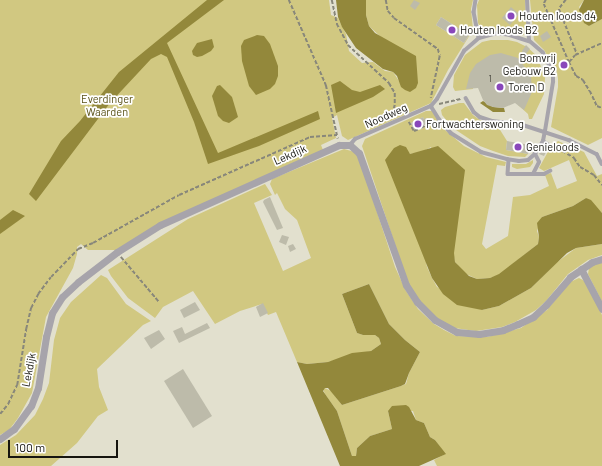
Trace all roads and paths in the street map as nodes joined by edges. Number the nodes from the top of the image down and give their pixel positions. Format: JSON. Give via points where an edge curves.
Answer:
{"nodes":[{"id":1,"x":289,"y":0,"type":"edge"},
{"id":2,"x":332,"y":0,"type":"edge"},
{"id":3,"x":386,"y":0,"type":"edge"},
{"id":4,"x":476,"y":0,"type":"edge"},
{"id":5,"x":527,"y":0,"type":"edge"},
{"id":6,"x":546,"y":0,"type":"edge"},
{"id":7,"x":566,"y":0,"type":"edge"},
{"id":8,"x":480,"y":38,"type":"junction"},
{"id":9,"x":529,"y":41,"type":"junction"},
{"id":10,"x":602,"y":43,"type":"edge"},
{"id":11,"x":577,"y":54,"type":"junction"},
{"id":12,"x":569,"y":62,"type":"junction"},
{"id":13,"x":466,"y":98,"type":"joint"},
{"id":14,"x":431,"y":106,"type":"junction"},
{"id":15,"x":602,"y":108,"type":"edge"},
{"id":16,"x":391,"y":121,"type":"dead end"},
{"id":17,"x":432,"y":123,"type":"dead end"},
{"id":18,"x":410,"y":124,"type":"dead end"},
{"id":19,"x":545,"y":131,"type":"junction"},
{"id":20,"x":543,"y":141,"type":"junction"},
{"id":21,"x":339,"y":145,"type":"junction"},
{"id":22,"x":350,"y":145,"type":"junction"},
{"id":23,"x":552,"y":147,"type":"joint"},
{"id":24,"x":535,"y":154,"type":"junction"},
{"id":25,"x":509,"y":160,"type":"junction"},
{"id":26,"x":602,"y":164,"type":"edge"},
{"id":27,"x":550,"y":171,"type":"dead end"},
{"id":28,"x":533,"y":174,"type":"junction"},
{"id":29,"x":602,"y":185,"type":"edge"},
{"id":30,"x":117,"y":252,"type":"junction"},
{"id":31,"x":602,"y":258,"type":"edge"},
{"id":32,"x":581,"y":269,"type":"junction"},
{"id":33,"x":159,"y":302,"type":"dead end"},
{"id":34,"x":602,"y":309,"type":"edge"},
{"id":35,"x":0,"y":439,"type":"edge"}],
"edges":[{"from":1,"to":21,"type":"path","via":[[326,85]]},
{"from":2,"to":16,"type":"path","via":[[335,19],[348,45],[389,83],[395,93]]},
{"from":3,"to":14,"type":"path","via":[[388,11],[394,18],[438,49],[440,56],[431,93]]},
{"from":4,"to":8,"type":"lane","via":[[474,12]]},
{"from":5,"to":9,"type":"lane"},
{"from":6,"to":12,"type":"path","via":[[544,4]]},
{"from":7,"to":11,"type":"path","via":[[559,9]]},
{"from":8,"to":9,"type":"lane","via":[[498,33]]},
{"from":8,"to":14,"type":"lane","via":[[464,51]]},
{"from":9,"to":19,"type":"lane","via":[[543,53],[553,73]]},
{"from":10,"to":11,"type":"path"},
{"from":11,"to":12,"type":"path"},
{"from":12,"to":15,"type":"path","via":[[576,76],[583,80],[597,106]]},
{"from":13,"to":14,"type":"path"},
{"from":13,"to":19,"type":"lane","via":[[480,117]]},
{"from":14,"to":22,"type":"lane","name":"Noodweg","via":[[355,139]]},
{"from":14,"to":25,"type":"lane","via":[[456,138],[481,152]]},
{"from":17,"to":18,"type":"path","via":[[414,131]]},
{"from":19,"to":20,"type":"lane"},
{"from":19,"to":26,"type":"lane","via":[[597,154]]},
{"from":20,"to":23,"type":"lane"},
{"from":20,"to":24,"type":"lane"},
{"from":21,"to":22,"type":"street","name":"Lekdijk"},
{"from":21,"to":30,"type":"street","name":"Lekdijk","via":[[160,225]]},
{"from":22,"to":32,"type":"street","via":[[359,153],[406,285],[417,302],[435,320],[457,332],[479,334],[504,330],[533,317],[570,277]]},
{"from":23,"to":29,"type":"path","via":[[570,154],[580,167],[598,179]]},
{"from":24,"to":25,"type":"lane","via":[[528,160]]},
{"from":24,"to":28,"type":"lane","via":[[539,162]]},
{"from":25,"to":28,"type":"lane","via":[[508,174]]},
{"from":27,"to":28,"type":"lane"},
{"from":30,"to":33,"type":"path"},
{"from":30,"to":35,"type":"street","name":"Lekdijk","via":[[78,282],[57,304],[52,313],[38,388],[31,406],[14,429]]},
{"from":31,"to":32,"type":"street"},
{"from":32,"to":34,"type":"street"}]}
